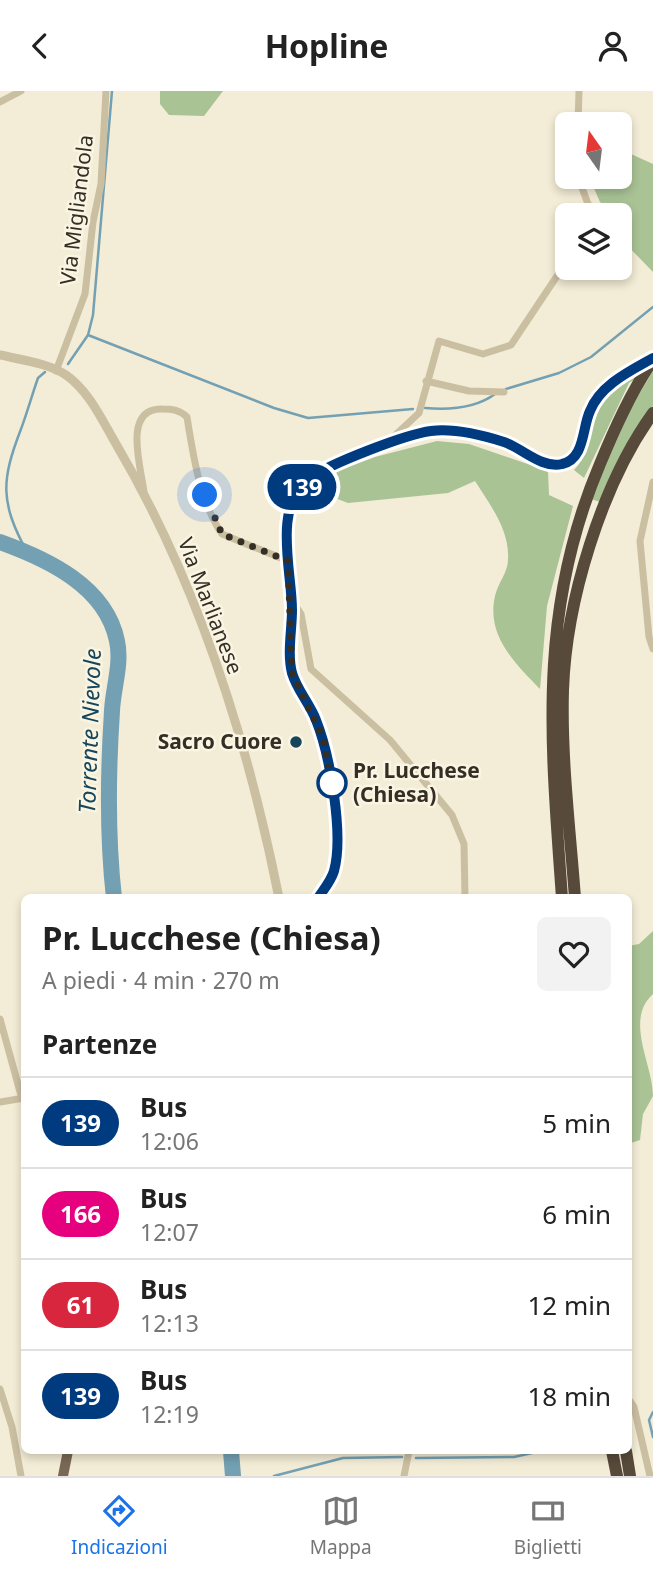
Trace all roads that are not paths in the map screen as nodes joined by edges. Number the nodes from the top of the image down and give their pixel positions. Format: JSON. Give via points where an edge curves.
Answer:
{"nodes":[{"id":1,"x":21,"y":91,"type":"edge"},
{"id":2,"x":106,"y":91,"type":"edge"},
{"id":3,"x":579,"y":91,"type":"edge"},
{"id":4,"x":0,"y":102,"type":"edge"},
{"id":5,"x":578,"y":112,"type":"edge"},
{"id":6,"x":555,"y":279,"type":"edge"},
{"id":7,"x":0,"y":355,"type":"edge"},
{"id":8,"x":653,"y":359,"type":"edge"},
{"id":9,"x":56,"y":370,"type":"junction"},
{"id":10,"x":426,"y":381,"type":"junction"},
{"id":11,"x":504,"y":392,"type":"dead end"},
{"id":12,"x":653,"y":413,"type":"edge"},
{"id":13,"x":379,"y":449,"type":"junction"},
{"id":14,"x":653,"y":482,"type":"edge"},
{"id":15,"x":144,"y":492,"type":"junction"},
{"id":16,"x":288,"y":561,"type":"junction"},
{"id":17,"x":292,"y":600,"type":"junction"},
{"id":18,"x":653,"y":649,"type":"edge"},
{"id":19,"x":278,"y":894,"type":"edge"},
{"id":20,"x":320,"y":894,"type":"edge"},
{"id":21,"x":465,"y":894,"type":"edge"},
{"id":22,"x":562,"y":894,"type":"edge"},
{"id":23,"x":575,"y":894,"type":"edge"},
{"id":24,"x":0,"y":1019,"type":"edge"},
{"id":25,"x":21,"y":1091,"type":"edge"},
{"id":26,"x":21,"y":1098,"type":"edge"},
{"id":27,"x":0,"y":1102,"type":"edge"},
{"id":28,"x":0,"y":1389,"type":"edge"},
{"id":29,"x":632,"y":1404,"type":"edge"},
{"id":30,"x":68,"y":1454,"type":"edge"},
{"id":31,"x":408,"y":1454,"type":"edge"},
{"id":32,"x":613,"y":1454,"type":"edge"},
{"id":33,"x":627,"y":1454,"type":"edge"},
{"id":34,"x":651,"y":1475,"type":"edge"},
{"id":35,"x":21,"y":1476,"type":"edge"},
{"id":36,"x":64,"y":1476,"type":"edge"},
{"id":37,"x":404,"y":1476,"type":"edge"},
{"id":38,"x":617,"y":1476,"type":"edge"},
{"id":39,"x":631,"y":1476,"type":"edge"}],
"edges":[{"from":1,"to":4,"type":"street"},
{"from":2,"to":9,"type":"street","name":"Via Migliandola","via":[[101,184],[85,294]]},
{"from":3,"to":5,"type":"street"},
{"from":6,"to":10,"type":"street","via":[[511,345],[483,354],[439,341]]},
{"from":7,"to":9,"type":"street","name":"Via Marlianese"},
{"from":8,"to":13,"type":"main road","via":[[618,379],[597,398],[579,450],[568,463],[552,465],[507,443],[454,431],[431,431]]},
{"from":8,"to":22,"type":"highway","via":[[611,436],[586,498],[571,544],[558,613],[551,731]]},
{"from":9,"to":15,"type":"street","name":"Via Marlianese","via":[[92,402]]},
{"from":10,"to":11,"type":"street","via":[[469,391]]},
{"from":10,"to":13,"type":"street","via":[[417,417]]},
{"from":12,"to":23,"type":"highway","via":[[610,493],[587,560],[570,634],[563,732]]},
{"from":13,"to":16,"type":"main road","via":[[324,469],[306,481],[290,512]]},
{"from":14,"to":18,"type":"street","via":[[640,541]]},
{"from":15,"to":16,"type":"street","via":[[137,424],[153,409],[178,411],[187,417],[210,512],[222,534]]},
{"from":15,"to":19,"type":"street","name":"Via Marlianese","via":[[172,549],[232,714]]},
{"from":16,"to":17,"type":"main road"},
{"from":17,"to":20,"type":"main road","via":[[292,673],[323,738],[330,767],[336,829],[334,872]]},
{"from":17,"to":21,"type":"street","via":[[301,614],[311,669],[390,740],[452,815],[464,844]]},
{"from":24,"to":25,"type":"street"},
{"from":26,"to":27,"type":"street"},
{"from":28,"to":35,"type":"street"},
{"from":29,"to":34,"type":"street"},
{"from":30,"to":36,"type":"main road"},
{"from":31,"to":37,"type":"street"},
{"from":32,"to":38,"type":"highway"},
{"from":33,"to":39,"type":"highway"}]}
